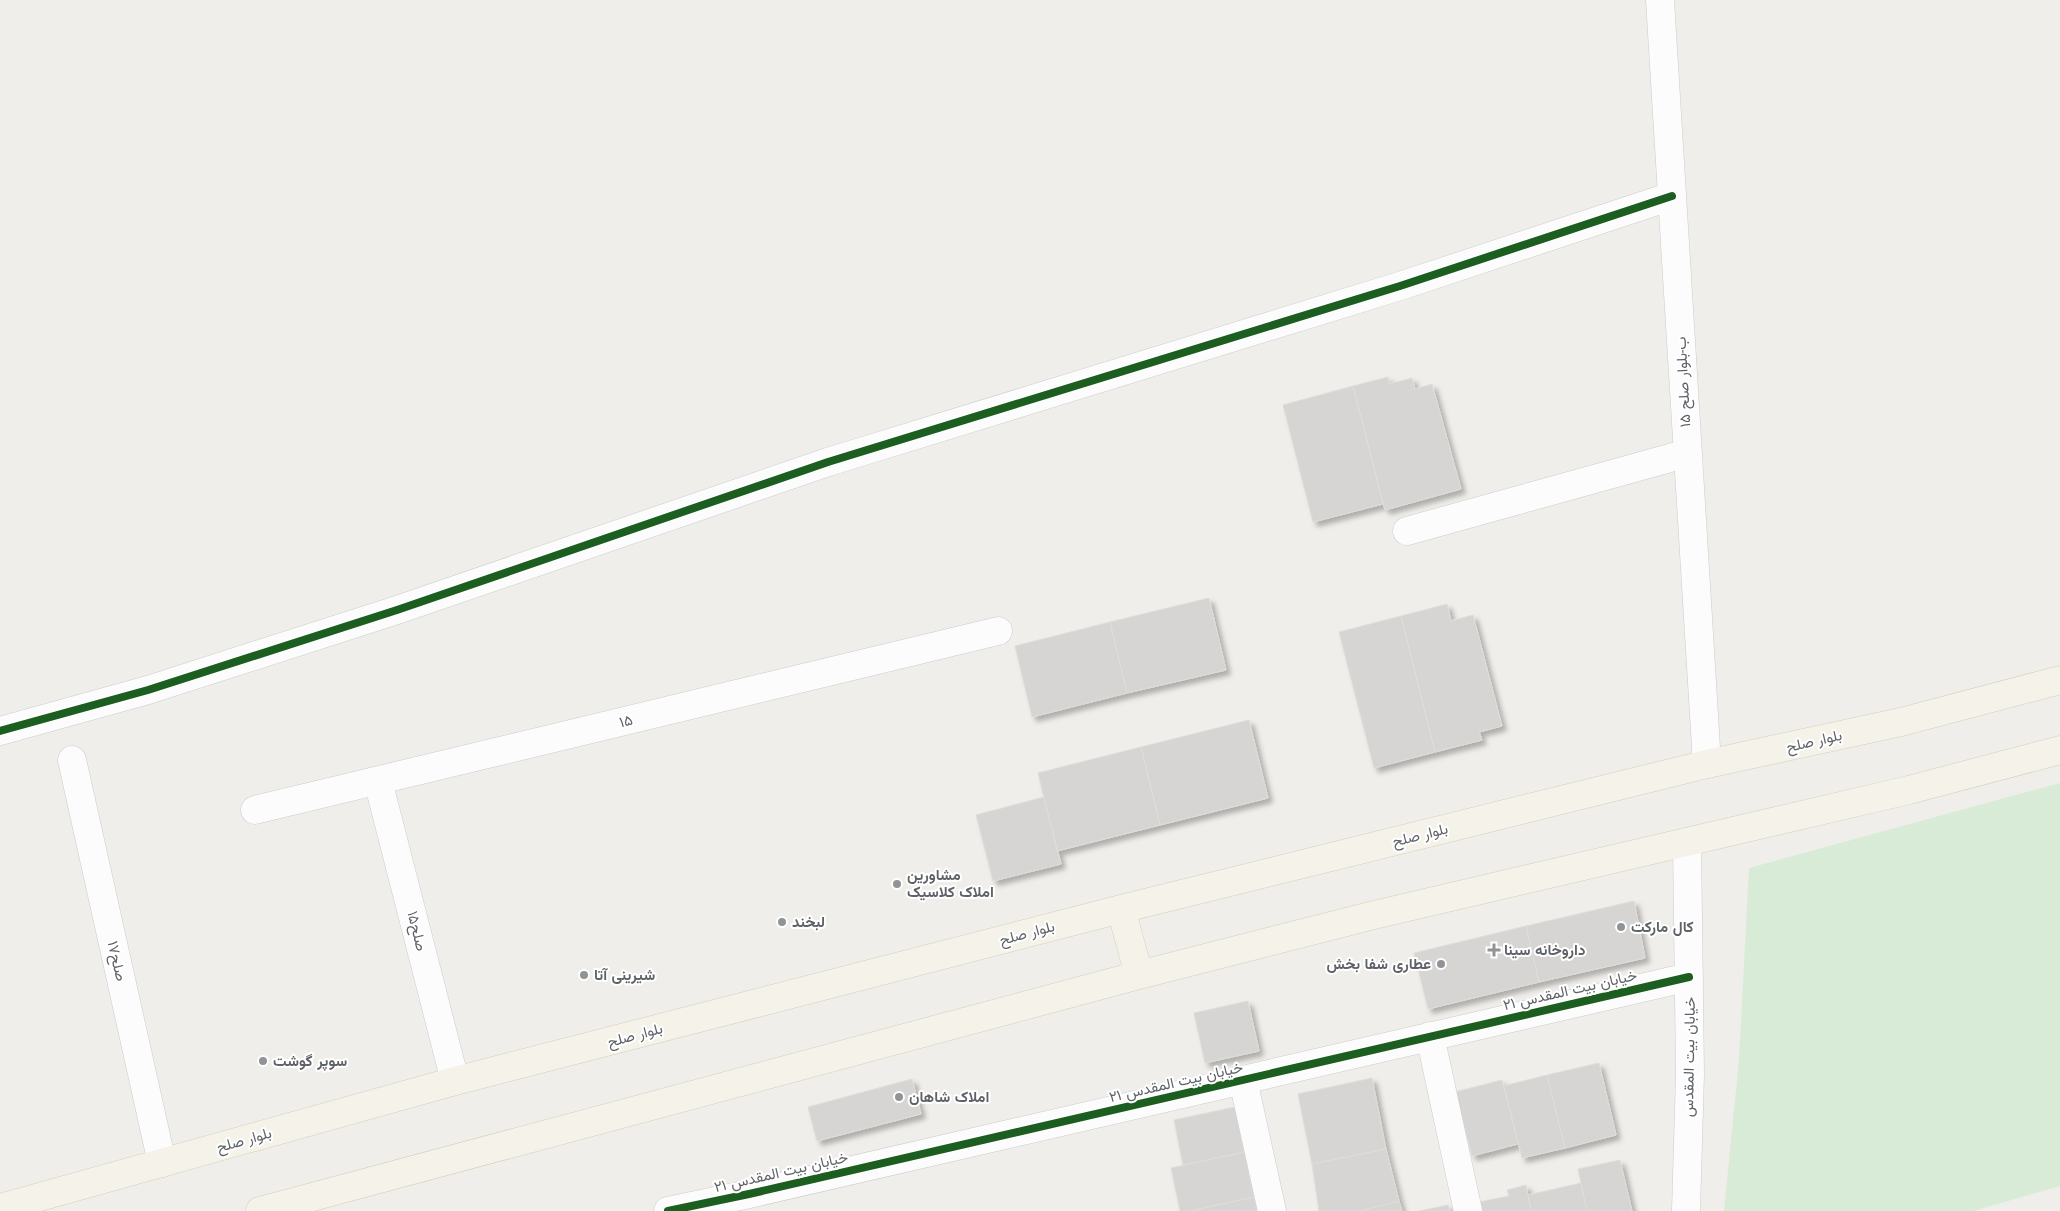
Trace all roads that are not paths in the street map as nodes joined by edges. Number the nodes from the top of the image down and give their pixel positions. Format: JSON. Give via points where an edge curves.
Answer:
{"nodes":[{"id":1,"x":1660,"y":0,"type":"edge"},
{"id":2,"x":1672,"y":196,"type":"junction"},
{"id":3,"x":1688,"y":453,"type":"junction"},
{"id":4,"x":1406,"y":530,"type":"dead end"},
{"id":5,"x":998,"y":631,"type":"dead end"},
{"id":6,"x":2060,"y":680,"type":"edge"},
{"id":7,"x":0,"y":731,"type":"edge"},
{"id":8,"x":2060,"y":750,"type":"edge"},
{"id":9,"x":72,"y":760,"type":"dead end"},
{"id":10,"x":1707,"y":764,"type":"junction"},
{"id":11,"x":378,"y":781,"type":"junction"},
{"id":12,"x":255,"y":810,"type":"dead end"},
{"id":13,"x":1687,"y":842,"type":"junction"},
{"id":14,"x":1121,"y":909,"type":"junction"},
{"id":15,"x":1139,"y":975,"type":"junction"},
{"id":16,"x":1689,"y":977,"type":"junction"},
{"id":17,"x":1430,"y":1036,"type":"junction"},
{"id":18,"x":1242,"y":1080,"type":"junction"},
{"id":19,"x":455,"y":1081,"type":"junction"},
{"id":20,"x":162,"y":1163,"type":"junction"},
{"id":21,"x":1,"y":1203,"type":"edge"},
{"id":22,"x":260,"y":1211,"type":"edge"},
{"id":23,"x":668,"y":1211,"type":"edge"},
{"id":24,"x":1272,"y":1211,"type":"edge"},
{"id":25,"x":1468,"y":1211,"type":"edge"},
{"id":26,"x":1686,"y":1211,"type":"edge"}],
"edges":[{"from":1,"to":2,"type":"street","name":"۱۵ ب-بلوار صلح"},
{"from":2,"to":3,"type":"street","name":"۱۵ ب-بلوار صلح"},
{"from":2,"to":7,"type":"street","via":[[1400,286],[828,462],[397,610],[148,690]]},
{"from":3,"to":4,"type":"street"},
{"from":3,"to":10,"type":"street","name":"۱۵ ب-بلوار صلح"},
{"from":5,"to":11,"type":"street","name":"۱۵"},
{"from":6,"to":10,"type":"main road","name":"بلوار صلح","via":[[1901,722]]},
{"from":8,"to":13,"type":"main road","via":[[1909,790]]},
{"from":9,"to":20,"type":"street","name":"صلح۱۷"},
{"from":10,"to":14,"type":"main road","name":"بلوار صلح"},
{"from":11,"to":12,"type":"street","name":"۱۵"},
{"from":11,"to":19,"type":"street","name":"صلح۱۵"},
{"from":13,"to":15,"type":"main road","via":[[1374,915]]},
{"from":13,"to":16,"type":"street","name":"خیابان بیت المقدس"},
{"from":14,"to":15,"type":"main road"},
{"from":14,"to":19,"type":"main road","name":"بلوار صلح"},
{"from":15,"to":22,"type":"main road"},
{"from":16,"to":17,"type":"street","name":"خیابان بیت المقدس ۲۱"},
{"from":16,"to":26,"type":"street","name":"خیابان بیت المقدس"},
{"from":17,"to":18,"type":"street","name":"خیابان بیت المقدس ۲۱"},
{"from":17,"to":25,"type":"street"},
{"from":18,"to":23,"type":"street","name":"خیابان بیت المقدس ۲۱"},
{"from":18,"to":24,"type":"street"},
{"from":19,"to":20,"type":"main road","name":"بلوار صلح"},
{"from":20,"to":21,"type":"main road","name":"بلوار صلح"}]}
